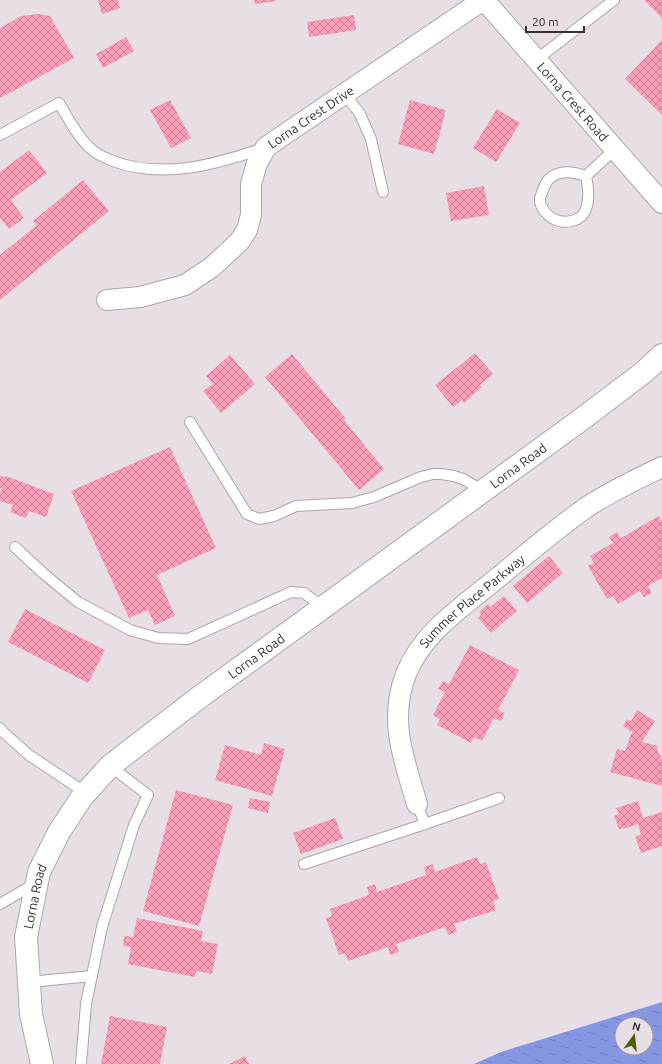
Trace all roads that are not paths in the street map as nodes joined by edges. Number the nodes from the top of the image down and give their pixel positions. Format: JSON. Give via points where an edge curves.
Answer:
{"nodes":[{"id":1,"x":484,"y":0,"type":"edge"},
{"id":2,"x":614,"y":0,"type":"edge"},
{"id":3,"x":536,"y":60,"type":"junction"},
{"id":4,"x":345,"y":94,"type":"junction"},
{"id":5,"x":0,"y":135,"type":"edge"},
{"id":6,"x":266,"y":147,"type":"junction"},
{"id":7,"x":615,"y":149,"type":"junction"},
{"id":8,"x":586,"y":176,"type":"junction"},
{"id":9,"x":383,"y":192,"type":"dead end"},
{"id":10,"x":662,"y":203,"type":"edge"},
{"id":11,"x":107,"y":300,"type":"dead end"},
{"id":12,"x":662,"y":355,"type":"edge"},
{"id":13,"x":190,"y":422,"type":"dead end"},
{"id":14,"x":662,"y":467,"type":"edge"},
{"id":15,"x":482,"y":490,"type":"junction"},
{"id":16,"x":15,"y":547,"type":"dead end"},
{"id":17,"x":323,"y":607,"type":"junction"},
{"id":18,"x":0,"y":728,"type":"edge"},
{"id":19,"x":110,"y":766,"type":"junction"},
{"id":20,"x":86,"y":793,"type":"junction"},
{"id":21,"x":499,"y":798,"type":"dead end"},
{"id":22,"x":417,"y":804,"type":"joint"},
{"id":23,"x":425,"y":824,"type":"junction"},
{"id":24,"x":304,"y":864,"type":"dead end"},
{"id":25,"x":37,"y":882,"type":"junction"},
{"id":26,"x":0,"y":904,"type":"edge"},
{"id":27,"x":92,"y":976,"type":"junction"},
{"id":28,"x":29,"y":982,"type":"junction"},
{"id":29,"x":42,"y":1064,"type":"edge"},
{"id":30,"x":81,"y":1064,"type":"edge"}],
"edges":[{"from":1,"to":3,"type":"street","name":"Lorna Crest Road"},
{"from":1,"to":4,"type":"street","name":"Lorna Crest Drive"},
{"from":2,"to":3,"type":"lane"},
{"from":3,"to":7,"type":"street","name":"Lorna Crest Road"},
{"from":4,"to":6,"type":"street","name":"Lorna Crest Drive"},
{"from":4,"to":9,"type":"lane","via":[[360,114],[371,139]]},
{"from":5,"to":6,"type":"lane","via":[[59,103],[90,148],[102,156],[133,167],[174,170],[204,166]]},
{"from":6,"to":11,"type":"street","name":"Lorna Crest Drive","via":[[257,163],[251,184],[251,214],[247,230],[239,242],[212,267],[185,285],[140,297]]},
{"from":7,"to":8,"type":"lane"},
{"from":7,"to":10,"type":"street","name":"Lorna Crest Road"},
{"from":8,"to":8,"type":"lane","via":[[586,211],[573,221],[551,218],[540,202],[544,186],[550,178],[562,172]]},
{"from":12,"to":15,"type":"street","name":"Lorna Road","via":[[644,372]]},
{"from":13,"to":15,"type":"lane","via":[[247,514],[259,519],[274,516],[296,506],[352,503],[433,474],[454,476]]},
{"from":14,"to":22,"type":"street","name":"Summer Place Parkway","via":[[588,506],[438,626],[417,651],[406,675],[397,717],[400,745]]},
{"from":15,"to":17,"type":"street","name":"Lorna Road"},
{"from":16,"to":17,"type":"lane","via":[[78,602],[130,630],[158,638],[188,639],[290,592],[304,592]]},
{"from":17,"to":19,"type":"street","name":"Lorna Road","via":[[196,699]]},
{"from":18,"to":20,"type":"lane","via":[[29,755]]},
{"from":19,"to":20,"type":"street","name":"Lorna Road"},
{"from":19,"to":27,"type":"lane","via":[[148,795],[134,824],[102,927]]},
{"from":20,"to":25,"type":"street","name":"Lorna Road","via":[[59,832]]},
{"from":21,"to":23,"type":"lane"},
{"from":22,"to":23,"type":"lane"},
{"from":23,"to":24,"type":"lane"},
{"from":25,"to":26,"type":"lane"},
{"from":25,"to":28,"type":"street","name":"Lorna Road","via":[[26,937]]},
{"from":27,"to":28,"type":"lane"},
{"from":27,"to":30,"type":"lane","via":[[86,1004]]},
{"from":28,"to":29,"type":"street","name":"Lorna Road","via":[[31,1014]]}]}
